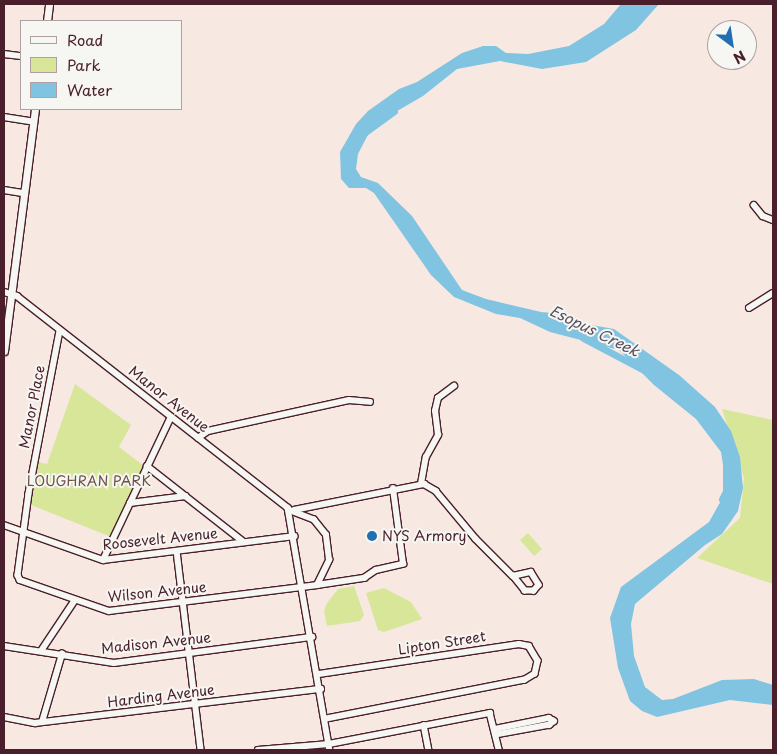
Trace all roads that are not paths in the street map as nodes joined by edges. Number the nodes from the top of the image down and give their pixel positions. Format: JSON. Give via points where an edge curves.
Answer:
{"nodes":[{"id":1,"x":49,"y":4,"type":"edge"},
{"id":2,"x":47,"y":20,"type":"edge"},
{"id":3,"x":4,"y":54,"type":"edge"},
{"id":4,"x":20,"y":56,"type":"edge"},
{"id":5,"x":36,"y":110,"type":"edge"},
{"id":6,"x":4,"y":118,"type":"edge"},
{"id":7,"x":34,"y":122,"type":"junction"},
{"id":8,"x":4,"y":190,"type":"edge"},
{"id":9,"x":24,"y":193,"type":"junction"},
{"id":10,"x":754,"y":205,"type":"dead end"},
{"id":11,"x":773,"y":220,"type":"edge"},
{"id":12,"x":8,"y":293,"type":"edge"},
{"id":13,"x":773,"y":293,"type":"edge"},
{"id":14,"x":749,"y":308,"type":"dead end"},
{"id":15,"x":60,"y":331,"type":"junction"},
{"id":16,"x":5,"y":339,"type":"edge"},
{"id":17,"x":4,"y":351,"type":"edge"},
{"id":18,"x":454,"y":386,"type":"dead end"},
{"id":19,"x":370,"y":402,"type":"dead end"},
{"id":20,"x":171,"y":417,"type":"junction"},
{"id":21,"x":198,"y":438,"type":"junction"},
{"id":22,"x":147,"y":466,"type":"junction"},
{"id":23,"x":420,"y":484,"type":"junction"},
{"id":24,"x":393,"y":489,"type":"junction"},
{"id":25,"x":186,"y":496,"type":"junction"},
{"id":26,"x":130,"y":503,"type":"junction"},
{"id":27,"x":290,"y":511,"type":"junction"},
{"id":28,"x":4,"y":525,"type":"edge"},
{"id":29,"x":24,"y":533,"type":"junction"},
{"id":30,"x":295,"y":536,"type":"junction"},
{"id":31,"x":244,"y":542,"type":"junction"},
{"id":32,"x":177,"y":551,"type":"junction"},
{"id":33,"x":103,"y":560,"type":"junction"},
{"id":34,"x":513,"y":576,"type":"junction"},
{"id":35,"x":19,"y":578,"type":"joint"},
{"id":36,"x":317,"y":585,"type":"junction"},
{"id":37,"x":303,"y":587,"type":"junction"},
{"id":38,"x":75,"y":600,"type":"junction"},
{"id":39,"x":182,"y":602,"type":"junction"},
{"id":40,"x":312,"y":637,"type":"junction"},
{"id":41,"x":4,"y":646,"type":"edge"},
{"id":42,"x":41,"y":651,"type":"junction"},
{"id":43,"x":189,"y":653,"type":"junction"},
{"id":44,"x":62,"y":654,"type":"junction"},
{"id":45,"x":319,"y":674,"type":"junction"},
{"id":46,"x":321,"y":689,"type":"junction"},
{"id":47,"x":195,"y":704,"type":"junction"},
{"id":48,"x":4,"y":717,"type":"edge"},
{"id":49,"x":326,"y":720,"type":"junction"},
{"id":50,"x":42,"y":722,"type":"junction"},
{"id":51,"x":424,"y":725,"type":"junction"},
{"id":52,"x":496,"y":732,"type":"junction"},
{"id":53,"x":329,"y":747,"type":"edge"},
{"id":54,"x":201,"y":750,"type":"edge"},
{"id":55,"x":258,"y":750,"type":"edge"},
{"id":56,"x":429,"y":750,"type":"edge"},
{"id":57,"x":499,"y":750,"type":"edge"}],
"edges":[{"from":1,"to":2,"type":"main road"},
{"from":3,"to":4,"type":"street"},
{"from":5,"to":7,"type":"main road"},
{"from":6,"to":7,"type":"street"},
{"from":7,"to":9,"type":"main road"},
{"from":8,"to":9,"type":"street"},
{"from":9,"to":12,"type":"main road"},
{"from":10,"to":11,"type":"street","via":[[763,216]]},
{"from":12,"to":15,"type":"street","name":"Manor Avenue"},
{"from":12,"to":16,"type":"main road"},
{"from":13,"to":14,"type":"street"},
{"from":15,"to":20,"type":"street","name":"Manor Avenue"},
{"from":15,"to":29,"type":"street","name":"Manor Place","via":[[35,457]]},
{"from":16,"to":17,"type":"main road"},
{"from":18,"to":23,"type":"street","via":[[441,394],[435,404],[438,435],[426,457]]},
{"from":19,"to":21,"type":"street","via":[[349,400],[208,431]]},
{"from":20,"to":21,"type":"street","name":"Manor Avenue"},
{"from":20,"to":22,"type":"street"},
{"from":21,"to":27,"type":"street","name":"Manor Avenue"},
{"from":22,"to":25,"type":"street"},
{"from":22,"to":26,"type":"street"},
{"from":23,"to":24,"type":"street"},
{"from":23,"to":34,"type":"street","via":[[436,491]]},
{"from":24,"to":27,"type":"street"},
{"from":24,"to":36,"type":"street","name":"Wilson Avenue","via":[[403,564],[376,570],[364,578]]},
{"from":25,"to":26,"type":"street"},
{"from":25,"to":31,"type":"street"},
{"from":26,"to":33,"type":"street"},
{"from":27,"to":30,"type":"street"},
{"from":27,"to":36,"type":"street","name":"Manor Avenue","via":[[306,515],[326,535],[329,560]]},
{"from":28,"to":29,"type":"street","name":"Roosevelt Avenue"},
{"from":29,"to":33,"type":"street","name":"Roosevelt Avenue"},
{"from":29,"to":35,"type":"street","name":"Manor Place"},
{"from":30,"to":31,"type":"street","name":"Roosevelt Avenue"},
{"from":30,"to":37,"type":"street"},
{"from":31,"to":32,"type":"street","name":"Roosevelt Avenue"},
{"from":32,"to":33,"type":"street","name":"Roosevelt Avenue"},
{"from":32,"to":39,"type":"street"},
{"from":34,"to":34,"type":"street","via":[[531,572],[539,585],[534,591],[525,591]]},
{"from":35,"to":38,"type":"street","name":"Wilson Avenue"},
{"from":36,"to":37,"type":"street","name":"Wilson Avenue"},
{"from":37,"to":39,"type":"street","name":"Wilson Avenue"},
{"from":37,"to":40,"type":"street"},
{"from":38,"to":39,"type":"street","name":"Wilson Avenue","via":[[109,611]]},
{"from":38,"to":42,"type":"street"},
{"from":39,"to":43,"type":"street"},
{"from":40,"to":43,"type":"street","name":"Madison Avenue"},
{"from":40,"to":45,"type":"street"},
{"from":41,"to":42,"type":"street","name":"Madison Avenue"},
{"from":42,"to":44,"type":"street","name":"Madison Avenue"},
{"from":43,"to":44,"type":"street","name":"Madison Avenue","via":[[105,663]]},
{"from":43,"to":47,"type":"street"},
{"from":44,"to":50,"type":"street"},
{"from":45,"to":46,"type":"street"},
{"from":45,"to":49,"type":"street","name":"Lipton Street","via":[[519,644],[529,646],[538,661],[534,674],[526,679]]},
{"from":46,"to":47,"type":"street","name":"Harding Avenue"},
{"from":46,"to":49,"type":"street"},
{"from":47,"to":50,"type":"street","name":"Harding Avenue"},
{"from":47,"to":54,"type":"street"},
{"from":48,"to":50,"type":"street","name":"Harding Avenue","via":[[26,723]]},
{"from":49,"to":53,"type":"street"},
{"from":51,"to":52,"type":"street","via":[[490,713]]},
{"from":51,"to":53,"type":"street"},
{"from":51,"to":56,"type":"street"},
{"from":52,"to":52,"type":"street","via":[[549,718],[554,721],[550,725]]},
{"from":52,"to":57,"type":"street"},
{"from":53,"to":55,"type":"street"}]}
